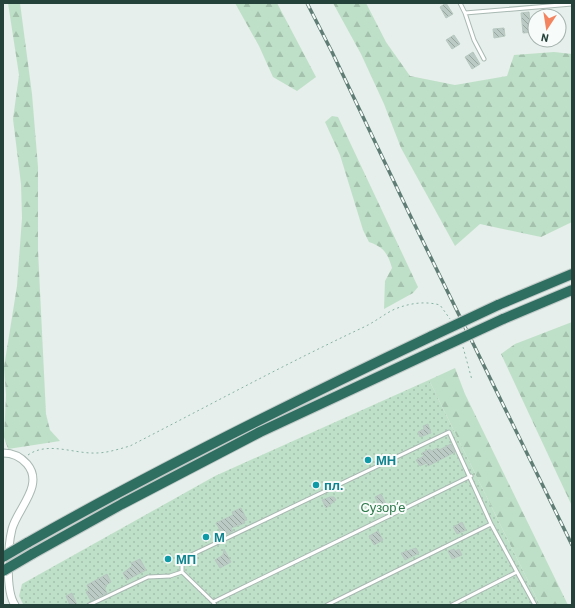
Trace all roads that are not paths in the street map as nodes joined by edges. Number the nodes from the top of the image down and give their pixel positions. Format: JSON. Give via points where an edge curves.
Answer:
{"nodes":[{"id":1,"x":460,"y":3,"type":"edge"},
{"id":2,"x":572,"y":4,"type":"edge"},
{"id":3,"x":465,"y":13,"type":"junction"},
{"id":4,"x":484,"y":59,"type":"dead end"},
{"id":5,"x":572,"y":274,"type":"edge"},
{"id":6,"x":572,"y":290,"type":"edge"},
{"id":7,"x":3,"y":453,"type":"edge"},
{"id":8,"x":471,"y":476,"type":"junction"},
{"id":9,"x":491,"y":524,"type":"junction"},
{"id":10,"x":3,"y":557,"type":"edge"},
{"id":11,"x":3,"y":571,"type":"edge"},
{"id":12,"x":182,"y":572,"type":"junction"},
{"id":13,"x":517,"y":572,"type":"junction"},
{"id":14,"x":214,"y":604,"type":"edge"},
{"id":15,"x":15,"y":605,"type":"edge"},
{"id":16,"x":89,"y":605,"type":"edge"},
{"id":17,"x":327,"y":605,"type":"edge"},
{"id":18,"x":452,"y":605,"type":"edge"},
{"id":19,"x":535,"y":605,"type":"edge"}],
"edges":[{"from":1,"to":3,"type":"lane"},
{"from":2,"to":3,"type":"lane"},
{"from":3,"to":4,"type":"lane"},
{"from":5,"to":10,"type":"highway","bridge":true,"via":[[498,305],[251,422],[117,492]]},
{"from":6,"to":11,"type":"highway","bridge":true,"via":[[503,319],[260,432],[122,504]]},
{"from":7,"to":15,"type":"street","via":[[11,453],[23,459],[30,467],[33,485],[15,522],[10,542],[9,582]]},
{"from":8,"to":9,"type":"lane"},
{"from":8,"to":12,"type":"lane","via":[[449,432],[185,558]]},
{"from":8,"to":14,"type":"lane"},
{"from":9,"to":13,"type":"lane"},
{"from":9,"to":17,"type":"lane"},
{"from":12,"to":14,"type":"lane"},
{"from":12,"to":16,"type":"lane","via":[[170,576],[148,577]]},
{"from":13,"to":18,"type":"lane"},
{"from":13,"to":19,"type":"lane"}]}
